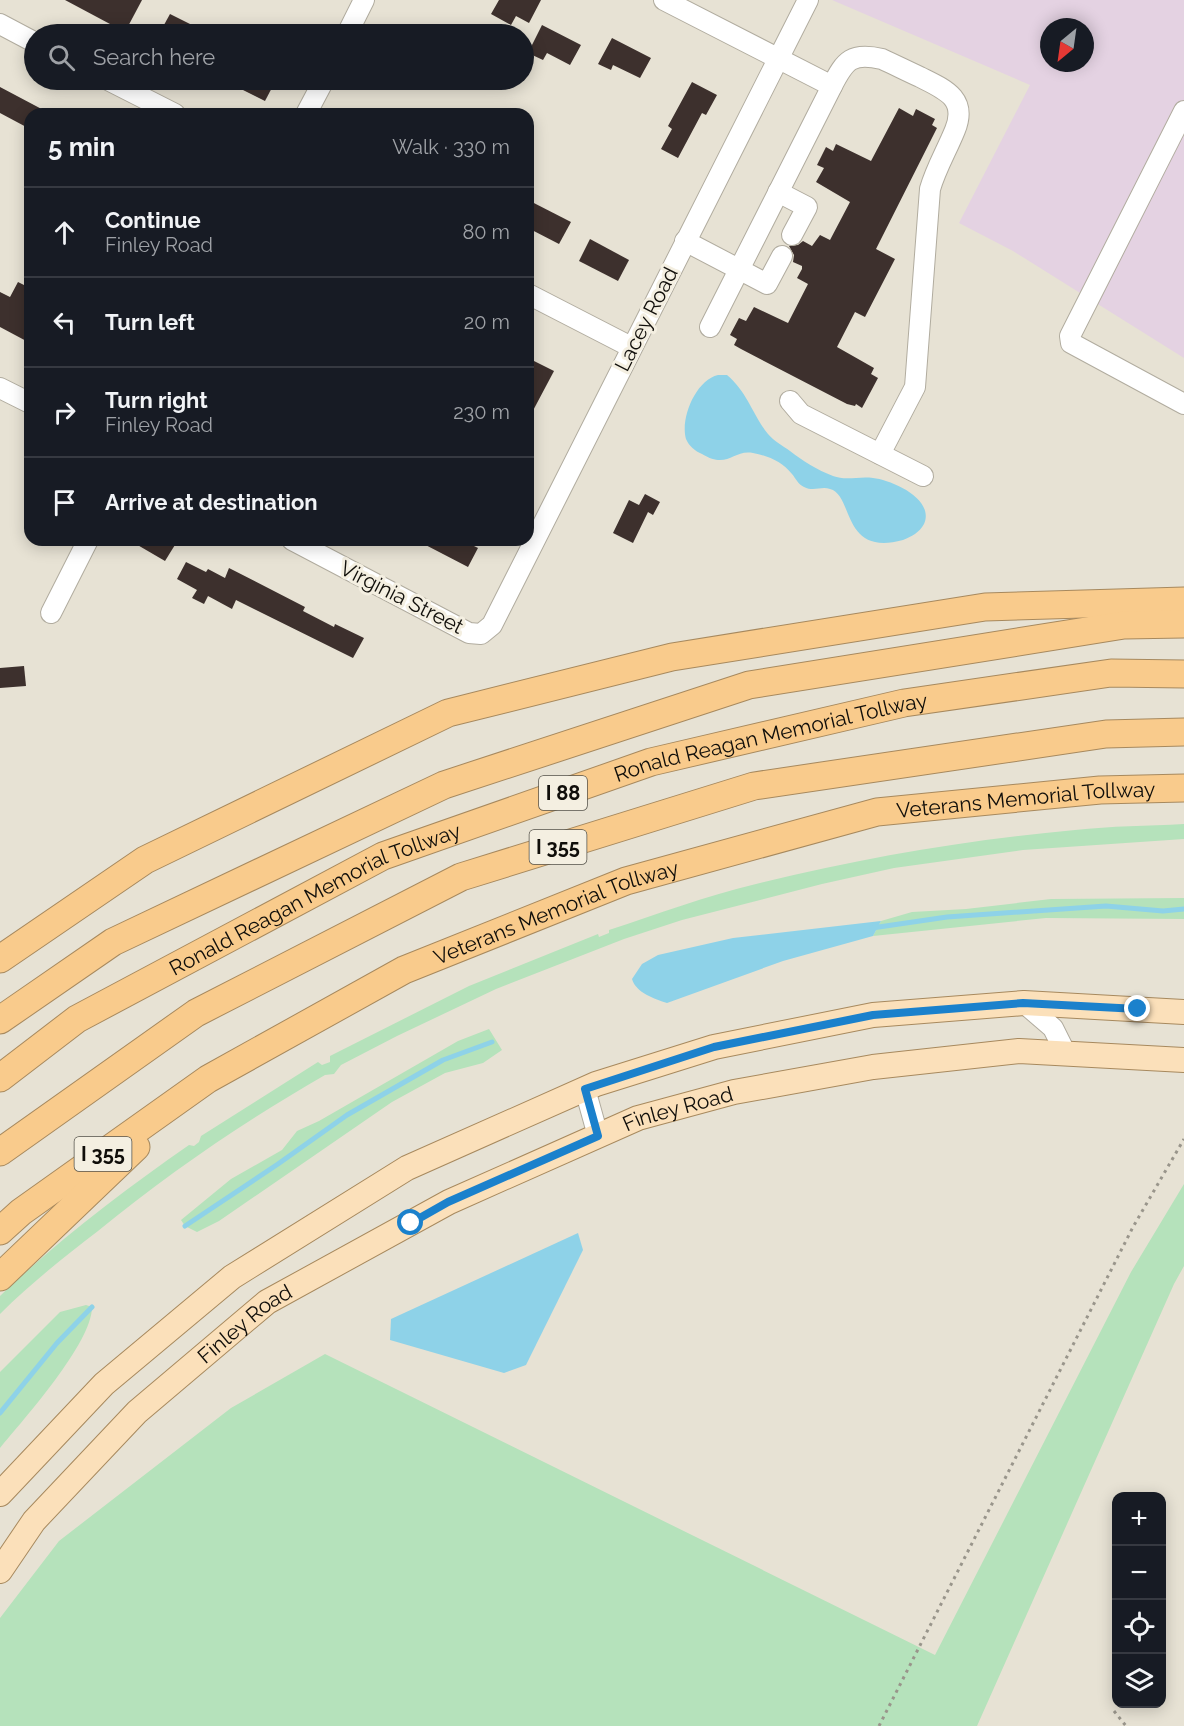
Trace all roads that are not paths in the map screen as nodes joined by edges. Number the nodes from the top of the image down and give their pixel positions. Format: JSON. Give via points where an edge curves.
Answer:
{"nodes":[{"id":1,"x":364,"y":0,"type":"edge"},
{"id":2,"x":664,"y":0,"type":"edge"},
{"id":3,"x":808,"y":0,"type":"edge"},
{"id":4,"x":0,"y":24,"type":"edge"},
{"id":5,"x":351,"y":24,"type":"edge"},
{"id":6,"x":24,"y":37,"type":"edge"},
{"id":7,"x":778,"y":58,"type":"junction"},
{"id":8,"x":832,"y":86,"type":"junction"},
{"id":9,"x":128,"y":90,"type":"edge"},
{"id":10,"x":319,"y":90,"type":"edge"},
{"id":11,"x":163,"y":108,"type":"edge"},
{"id":12,"x":309,"y":108,"type":"edge"},
{"id":13,"x":1184,"y":111,"type":"edge"},
{"id":14,"x":778,"y":192,"type":"junction"},
{"id":15,"x":792,"y":235,"type":"dead end"},
{"id":16,"x":686,"y":241,"type":"junction"},
{"id":17,"x":782,"y":256,"type":"dead end"},
{"id":18,"x":739,"y":269,"type":"junction"},
{"id":19,"x":534,"y":297,"type":"edge"},
{"id":20,"x":710,"y":327,"type":"dead end"},
{"id":21,"x":632,"y":347,"type":"junction"},
{"id":22,"x":0,"y":388,"type":"edge"},
{"id":23,"x":24,"y":401,"type":"edge"},
{"id":24,"x":790,"y":401,"type":"dead end"},
{"id":25,"x":1184,"y":404,"type":"edge"},
{"id":26,"x":880,"y":454,"type":"junction"},
{"id":27,"x":923,"y":476,"type":"dead end"},
{"id":28,"x":534,"y":542,"type":"edge"},
{"id":29,"x":85,"y":546,"type":"edge"},
{"id":30,"x":303,"y":546,"type":"edge"},
{"id":31,"x":532,"y":546,"type":"edge"},
{"id":32,"x":1184,"y":601,"type":"edge"},
{"id":33,"x":51,"y":613,"type":"dead end"},
{"id":34,"x":1184,"y":624,"type":"edge"},
{"id":35,"x":481,"y":634,"type":"joint"},
{"id":36,"x":1184,"y":674,"type":"edge"},
{"id":37,"x":1184,"y":732,"type":"edge"},
{"id":38,"x":1184,"y":788,"type":"edge"},
{"id":39,"x":9,"y":952,"type":"edge"},
{"id":40,"x":1023,"y":1003,"type":"junction"},
{"id":41,"x":1184,"y":1012,"type":"edge"},
{"id":42,"x":0,"y":1020,"type":"edge"},
{"id":43,"x":1066,"y":1054,"type":"junction"},
{"id":44,"x":1184,"y":1060,"type":"edge"},
{"id":45,"x":0,"y":1078,"type":"edge"},
{"id":46,"x":208,"y":1079,"type":"junction"},
{"id":47,"x":585,"y":1089,"type":"junction"},
{"id":48,"x":598,"y":1136,"type":"junction"},
{"id":49,"x":0,"y":1152,"type":"edge"},
{"id":50,"x":0,"y":1231,"type":"edge"},
{"id":51,"x":0,"y":1277,"type":"edge"},
{"id":52,"x":0,"y":1494,"type":"edge"},
{"id":53,"x":0,"y":1570,"type":"edge"}],
"edges":[{"from":1,"to":5,"type":"street"},
{"from":2,"to":7,"type":"street"},
{"from":3,"to":7,"type":"street","name":"Lacey Road"},
{"from":4,"to":6,"type":"street"},
{"from":7,"to":8,"type":"street"},
{"from":7,"to":16,"type":"street","name":"Lacey Road"},
{"from":8,"to":14,"type":"street"},
{"from":8,"to":26,"type":"street","via":[[842,65],[850,60],[882,58],[947,90],[959,112],[955,132],[930,189],[915,387]]},
{"from":9,"to":11,"type":"street"},
{"from":10,"to":12,"type":"street"},
{"from":13,"to":25,"type":"street","via":[[1070,336],[1071,343]]},
{"from":14,"to":15,"type":"street","via":[[807,207]]},
{"from":14,"to":18,"type":"street"},
{"from":16,"to":18,"type":"street"},
{"from":16,"to":21,"type":"street","name":"Lacey Road"},
{"from":17,"to":18,"type":"street","via":[[767,284]]},
{"from":18,"to":20,"type":"street"},
{"from":19,"to":21,"type":"street"},
{"from":21,"to":28,"type":"street","name":"Lacey Road"},
{"from":22,"to":23,"type":"street"},
{"from":24,"to":26,"type":"street","via":[[801,414]]},
{"from":26,"to":27,"type":"street"},
{"from":29,"to":33,"type":"street"},
{"from":30,"to":35,"type":"street","name":"Virginia Street","via":[[469,633]]},
{"from":31,"to":35,"type":"street","name":"Lacey Road","via":[[492,625]]},
{"from":32,"to":39,"type":"highway","via":[[985,607],[672,657],[448,713],[145,860]]},
{"from":34,"to":42,"type":"highway","name":"Ronald Reagan Memorial Tollway","number":"I 88","via":[[1124,625],[749,685],[444,785],[113,942]]},
{"from":36,"to":45,"type":"highway","name":"Ronald Reagan Memorial Tollway","number":"I 88","via":[[1111,673],[904,703],[651,762],[383,856],[77,1019]]},
{"from":37,"to":49,"type":"highway","number":"I 355","via":[[1106,734],[754,786],[461,877],[196,1013]]},
{"from":38,"to":46,"type":"highway","name":"Veterans Memorial Tollway","number":"I 355","via":[[1100,790],[877,812],[626,881],[404,970]]},
{"from":40,"to":41,"type":"main road","name":"Finley Road"},
{"from":40,"to":43,"type":"street","via":[[1053,1028]]},
{"from":40,"to":47,"type":"main road","name":"Finley Road","via":[[873,1015],[714,1047]]},
{"from":43,"to":44,"type":"main road","name":"Finley Road"},
{"from":43,"to":48,"type":"main road","name":"Finley Road","via":[[1019,1051],[873,1066],[735,1092],[638,1118]]},
{"from":46,"to":50,"type":"highway","name":"Veterans Memorial Tollway","number":"I 355"},
{"from":46,"to":51,"type":"highway"},
{"from":47,"to":48,"type":"street"},
{"from":47,"to":52,"type":"main road","name":"Finley Road","via":[[407,1168],[232,1277],[104,1384]]},
{"from":48,"to":53,"type":"main road","name":"Finley Road","via":[[448,1202],[267,1302],[137,1412],[34,1521]]}]}
